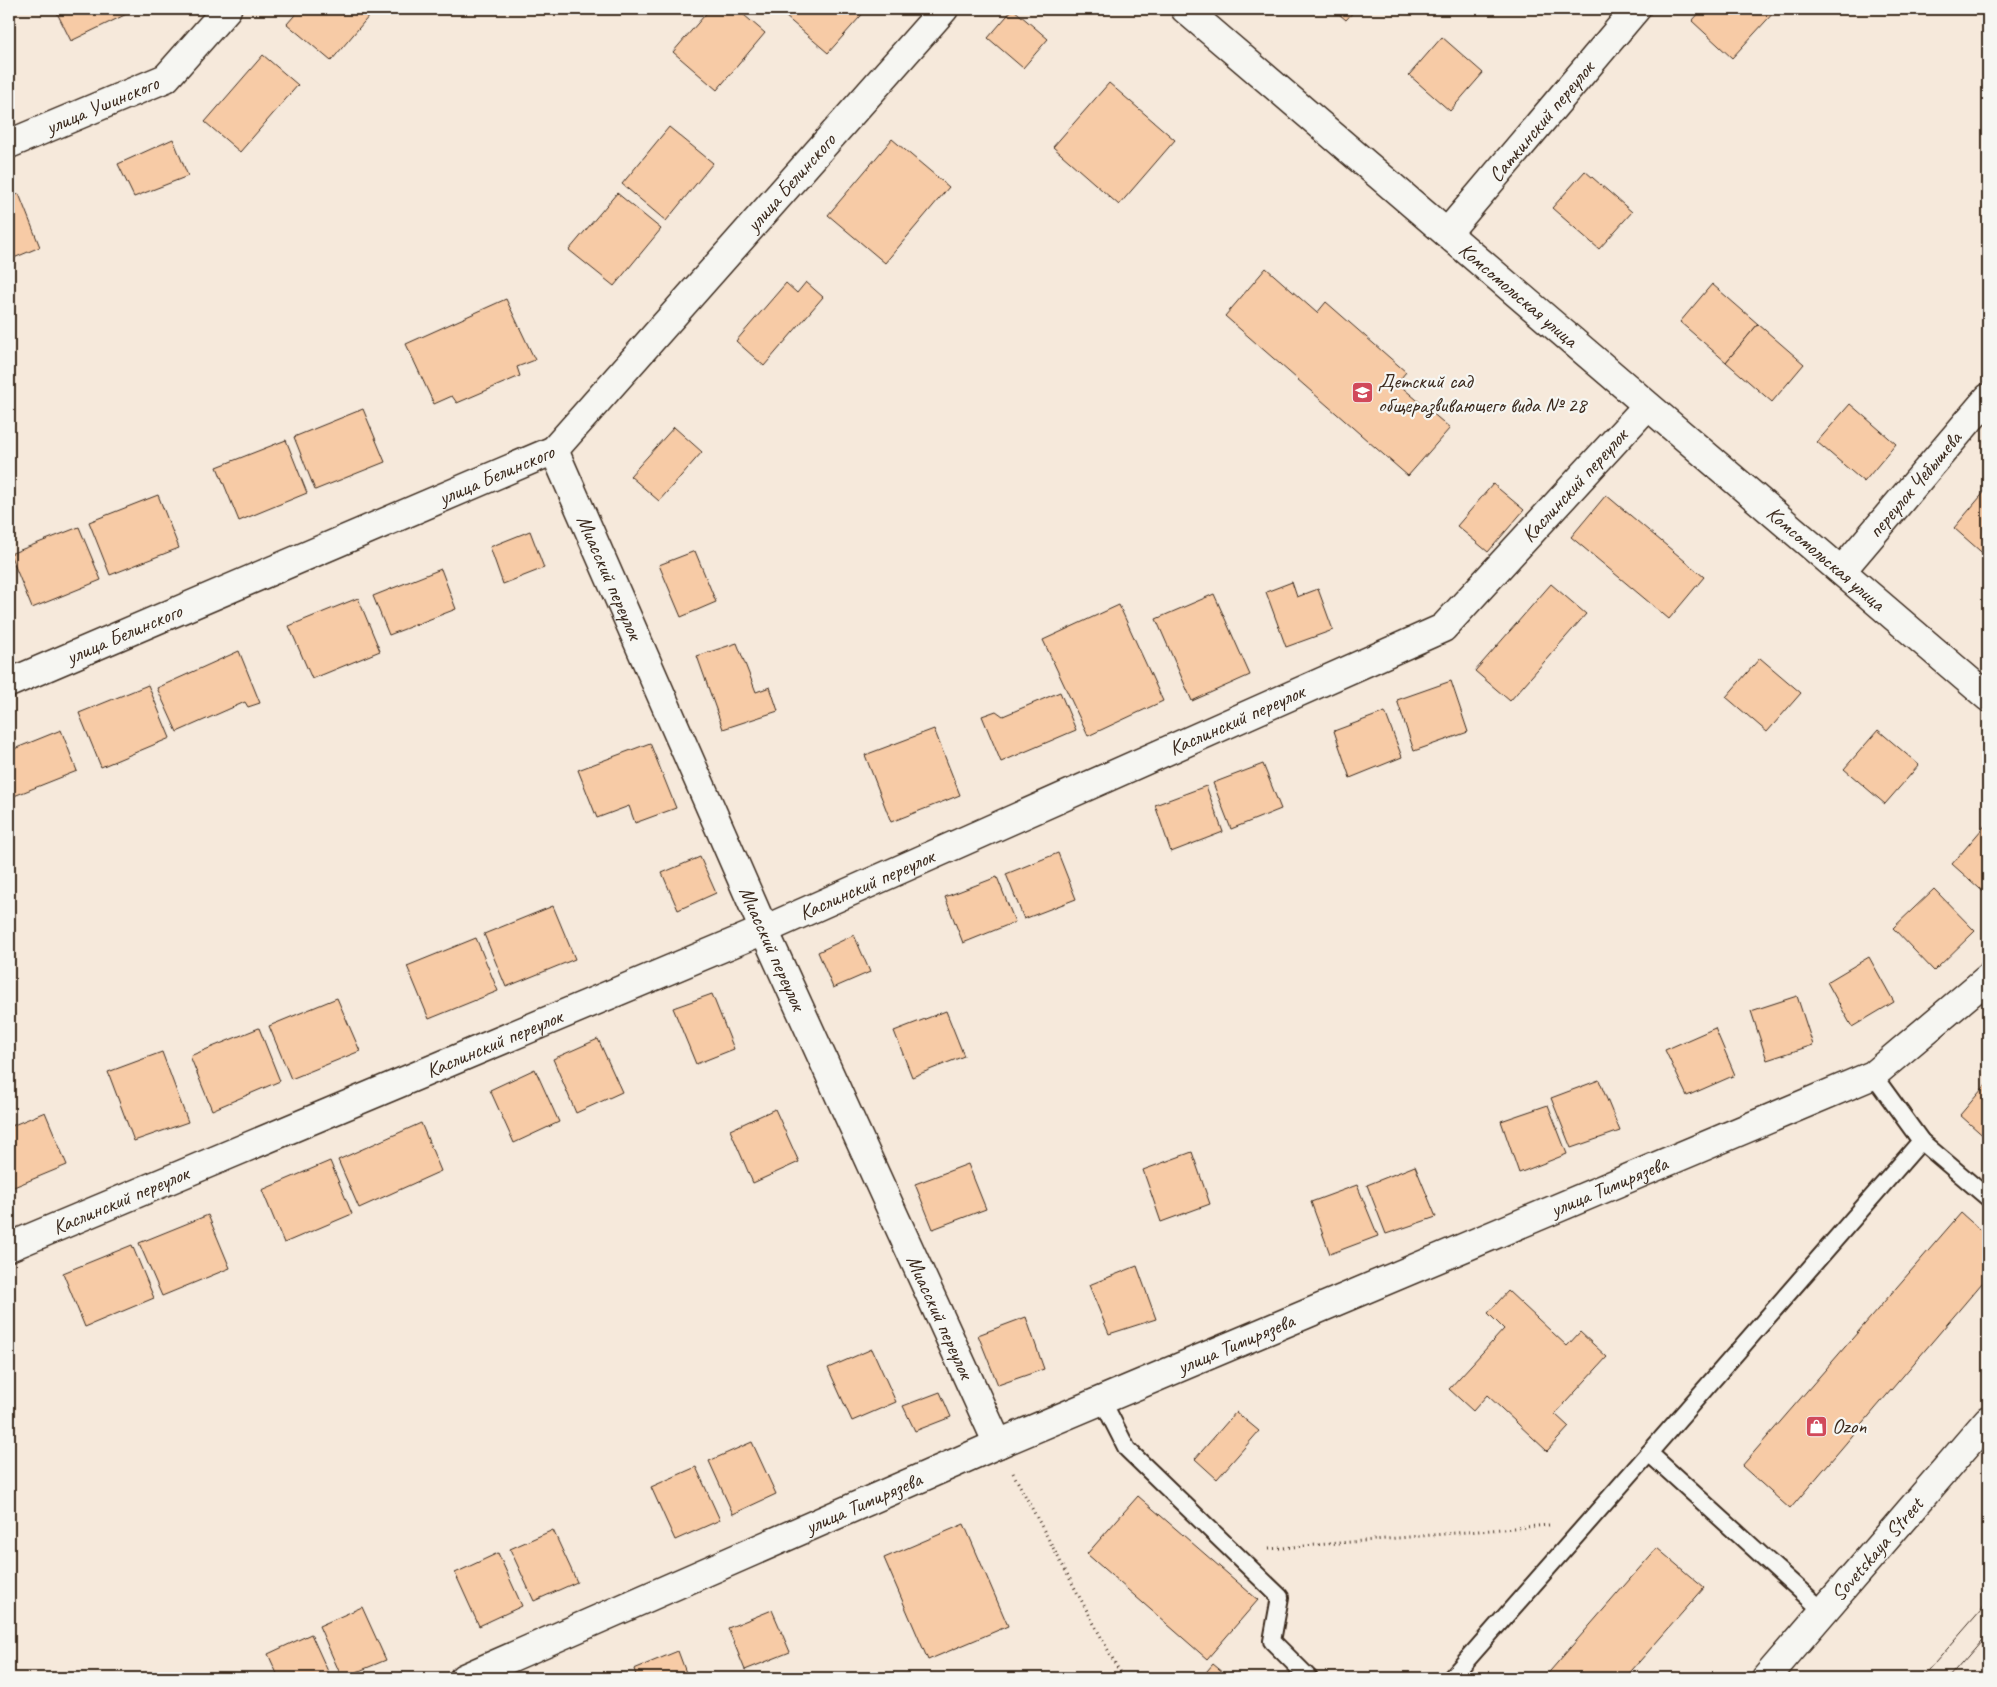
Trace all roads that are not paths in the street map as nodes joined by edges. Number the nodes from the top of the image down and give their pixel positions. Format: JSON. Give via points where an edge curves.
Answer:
{"nodes":[{"id":1,"x":227,"y":9,"type":"edge"},
{"id":2,"x":944,"y":9,"type":"edge"},
{"id":3,"x":1185,"y":9,"type":"edge"},
{"id":4,"x":1636,"y":9,"type":"edge"},
{"id":5,"x":9,"y":144,"type":"edge"},
{"id":6,"x":1446,"y":233,"type":"junction"},
{"id":7,"x":1988,"y":398,"type":"edge"},
{"id":8,"x":1647,"y":406,"type":"junction"},
{"id":9,"x":554,"y":450,"type":"junction"},
{"id":10,"x":1842,"y":570,"type":"junction"},
{"id":11,"x":9,"y":683,"type":"edge"},
{"id":12,"x":1988,"y":697,"type":"edge"},
{"id":13,"x":764,"y":930,"type":"junction"},
{"id":14,"x":1988,"y":978,"type":"edge"},
{"id":15,"x":1873,"y":1075,"type":"junction"},
{"id":16,"x":1921,"y":1142,"type":"junction"},
{"id":17,"x":1988,"y":1198,"type":"edge"},
{"id":18,"x":9,"y":1247,"type":"edge"},
{"id":19,"x":1102,"y":1400,"type":"junction"},
{"id":20,"x":1988,"y":1420,"type":"edge"},
{"id":21,"x":998,"y":1444,"type":"junction"},
{"id":22,"x":1649,"y":1453,"type":"junction"},
{"id":23,"x":1823,"y":1611,"type":"junction"},
{"id":24,"x":464,"y":1678,"type":"edge"},
{"id":25,"x":1309,"y":1678,"type":"edge"},
{"id":26,"x":1451,"y":1678,"type":"edge"},
{"id":27,"x":1766,"y":1678,"type":"edge"}],
"edges":[{"from":1,"to":5,"type":"street","name":"улица Ушинского","via":[[166,78]]},
{"from":2,"to":9,"type":"street","name":"улица Белинского"},
{"from":3,"to":6,"type":"street","name":"Комсомольская улица"},
{"from":4,"to":6,"type":"street","name":"Саткинский переулок"},
{"from":6,"to":8,"type":"street","name":"Комсомольская улица"},
{"from":7,"to":10,"type":"street","name":"переулок Чебышева"},
{"from":8,"to":10,"type":"street","name":"Комсомольская улица"},
{"from":8,"to":13,"type":"street","name":"Каслинский переулок","via":[[1443,628]]},
{"from":9,"to":11,"type":"street","name":"улица Белинского"},
{"from":9,"to":13,"type":"street","name":"Миасский переулок"},
{"from":10,"to":12,"type":"street","name":"Комсомольская улица"},
{"from":13,"to":18,"type":"street","name":"Каслинский переулок"},
{"from":13,"to":21,"type":"street","name":"Миасский переулок"},
{"from":14,"to":15,"type":"street","name":"улица Тимирязева"},
{"from":15,"to":16,"type":"lane"},
{"from":15,"to":19,"type":"street","name":"улица Тимирязева"},
{"from":16,"to":17,"type":"lane"},
{"from":16,"to":22,"type":"lane"},
{"from":19,"to":21,"type":"street","name":"улица Тимирязева"},
{"from":19,"to":25,"type":"lane","via":[[1127,1449],[1280,1597],[1272,1641]]},
{"from":20,"to":23,"type":"street","name":"Sovetskaya Street"},
{"from":21,"to":24,"type":"street","name":"улица Тимирязева"},
{"from":22,"to":23,"type":"lane"},
{"from":22,"to":26,"type":"lane"},
{"from":23,"to":27,"type":"street","name":"Sovetskaya Street"}]}
